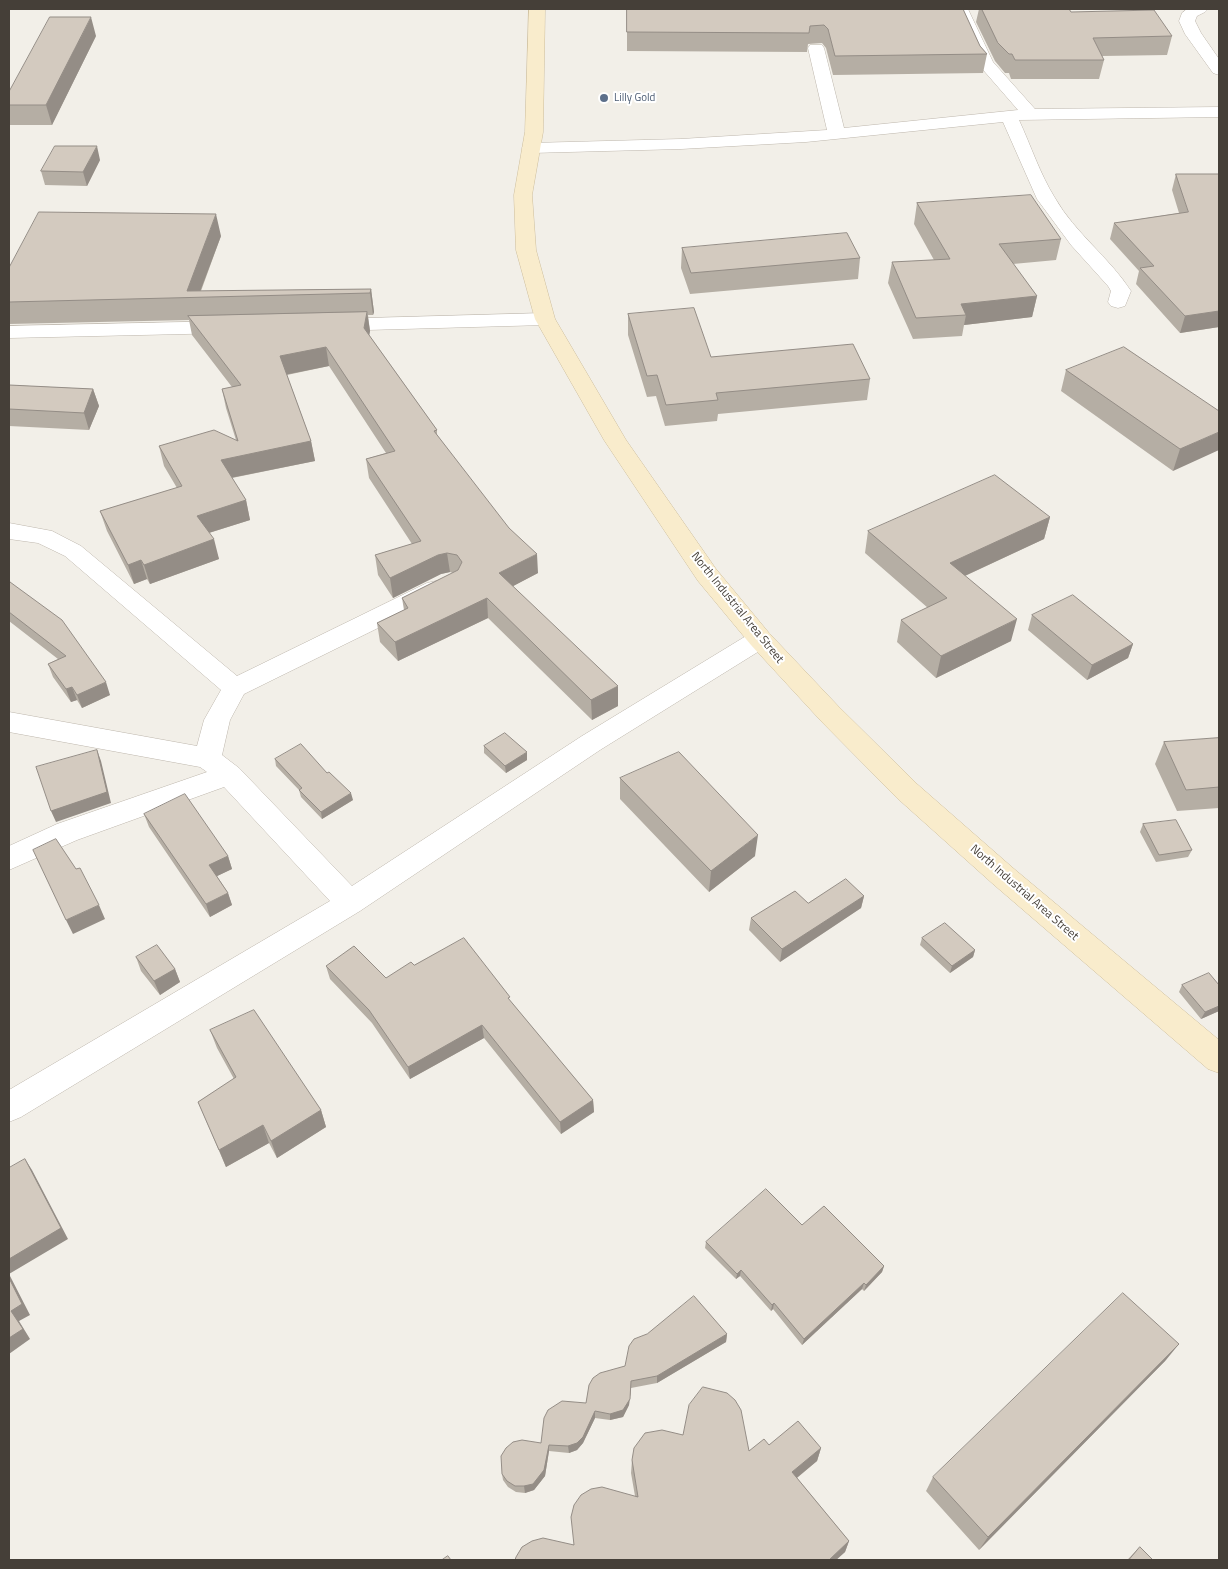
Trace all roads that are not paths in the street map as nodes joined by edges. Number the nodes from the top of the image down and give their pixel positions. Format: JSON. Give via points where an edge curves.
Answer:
{"nodes":[{"id":1,"x":537,"y":9,"type":"edge"},
{"id":2,"x":961,"y":9,"type":"edge"},
{"id":3,"x":1200,"y":9,"type":"edge"},
{"id":4,"x":816,"y":48,"type":"edge"},
{"id":5,"x":1219,"y":70,"type":"edge"},
{"id":6,"x":1219,"y":112,"type":"edge"},
{"id":7,"x":1030,"y":114,"type":"junction"},
{"id":8,"x":1009,"y":116,"type":"junction"},
{"id":9,"x":838,"y":134,"type":"junction"},
{"id":10,"x":531,"y":148,"type":"junction"},
{"id":11,"x":1118,"y":302,"type":"dead end"},
{"id":12,"x":545,"y":319,"type":"junction"},
{"id":13,"x":314,"y":326,"type":"edge"},
{"id":14,"x":245,"y":327,"type":"edge"},
{"id":15,"x":9,"y":332,"type":"edge"},
{"id":16,"x":9,"y":531,"type":"edge"},
{"id":17,"x":450,"y":582,"type":"edge"},
{"id":18,"x":760,"y":639,"type":"junction"},
{"id":19,"x":235,"y":688,"type":"junction"},
{"id":20,"x":9,"y":722,"type":"edge"},
{"id":21,"x":219,"y":767,"type":"junction"},
{"id":22,"x":9,"y":859,"type":"edge"},
{"id":23,"x":350,"y":903,"type":"junction"},
{"id":24,"x":1219,"y":1059,"type":"edge"},
{"id":25,"x":9,"y":1107,"type":"edge"}],
"edges":[{"from":1,"to":10,"type":"main road","name":"North Industrial Area Street"},
{"from":2,"to":7,"type":"street","via":[[986,64]]},
{"from":3,"to":5,"type":"street","via":[[1190,13],[1187,21]]},
{"from":4,"to":9,"type":"street"},
{"from":6,"to":7,"type":"street"},
{"from":7,"to":8,"type":"street"},
{"from":8,"to":9,"type":"street"},
{"from":8,"to":11,"type":"street","via":[[1046,199],[1121,291]]},
{"from":9,"to":10,"type":"street","via":[[708,143]]},
{"from":10,"to":12,"type":"main road","name":"North Industrial Area Street","via":[[524,195],[526,250]]},
{"from":12,"to":13,"type":"street"},
{"from":12,"to":18,"type":"main road","name":"North Industrial Area Street","via":[[576,376],[654,500],[707,575]]},
{"from":14,"to":15,"type":"street"},
{"from":16,"to":19,"type":"street","via":[[44,536],[73,551]]},
{"from":17,"to":19,"type":"street"},
{"from":18,"to":23,"type":"street","via":[[591,743]]},
{"from":18,"to":24,"type":"main road","name":"North Industrial Area Street","via":[[907,791]]},
{"from":19,"to":21,"type":"street","via":[[217,720]]},
{"from":20,"to":21,"type":"street"},
{"from":21,"to":22,"type":"street"},
{"from":21,"to":23,"type":"street"},
{"from":23,"to":25,"type":"street"}]}
